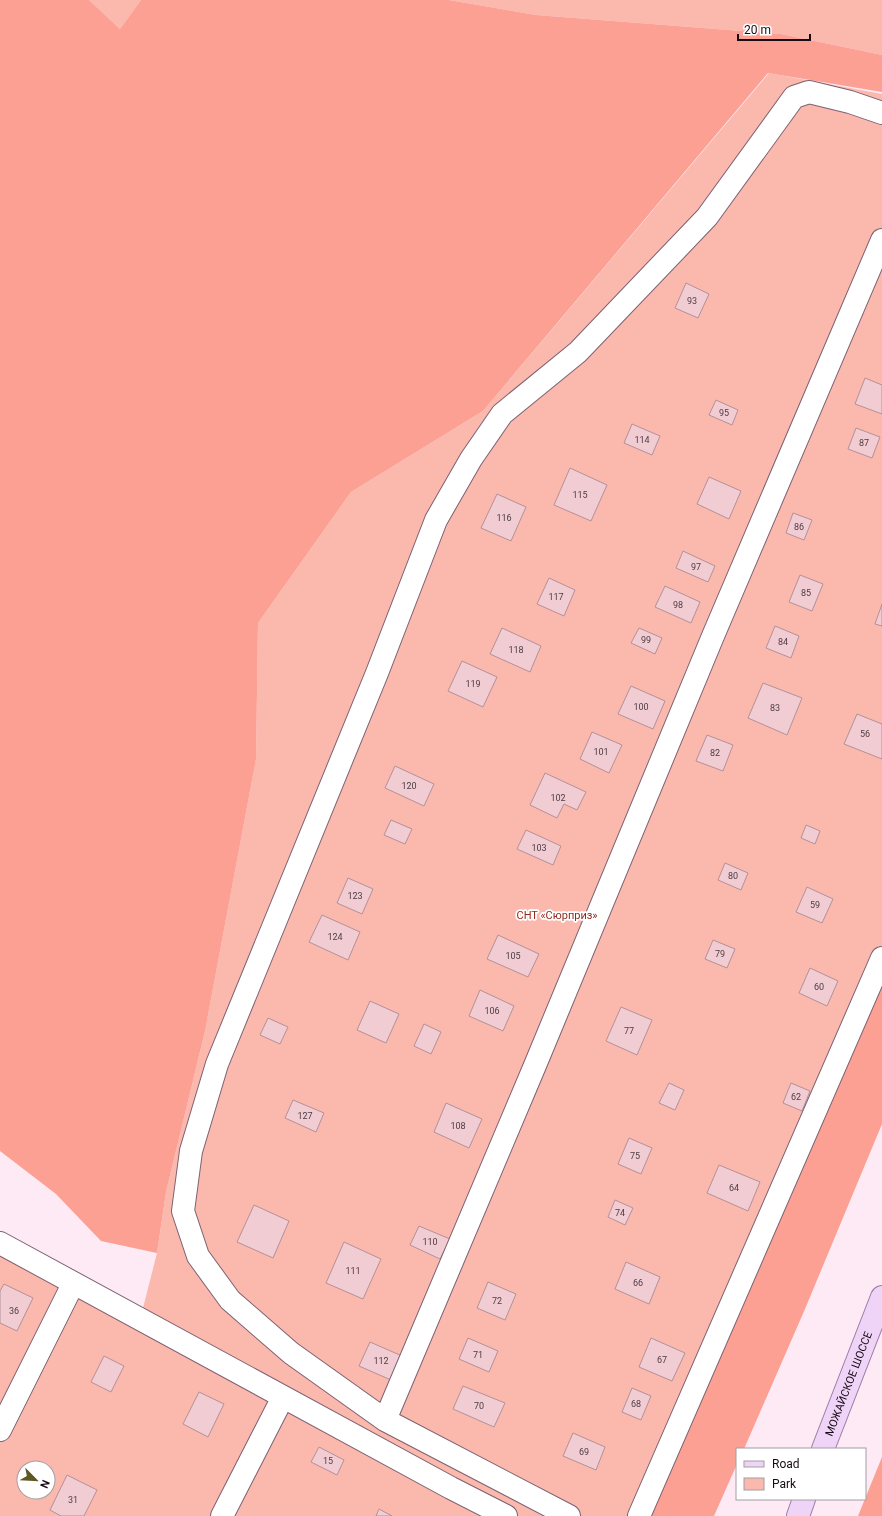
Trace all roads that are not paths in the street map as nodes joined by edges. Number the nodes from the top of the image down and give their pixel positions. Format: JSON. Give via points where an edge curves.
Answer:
{"nodes":[{"id":1,"x":882,"y":113,"type":"edge"},
{"id":2,"x":882,"y":240,"type":"edge"},
{"id":3,"x":882,"y":958,"type":"edge"},
{"id":4,"x":0,"y":1243,"type":"edge"},
{"id":5,"x":73,"y":1284,"type":"junction"},
{"id":6,"x":882,"y":1297,"type":"edge"},
{"id":7,"x":283,"y":1397,"type":"junction"},
{"id":8,"x":385,"y":1420,"type":"junction"},
{"id":9,"x":0,"y":1430,"type":"edge"},
{"id":10,"x":823,"y":1448,"type":"edge"},
{"id":11,"x":804,"y":1500,"type":"edge"},
{"id":12,"x":503,"y":1515,"type":"edge"},
{"id":13,"x":222,"y":1516,"type":"edge"},
{"id":14,"x":569,"y":1516,"type":"edge"},
{"id":15,"x":639,"y":1516,"type":"edge"},
{"id":16,"x":798,"y":1516,"type":"edge"}],
"edges":[{"from":1,"to":8,"type":"street","via":[[809,92],[794,97],[707,217],[578,352],[502,414],[471,459],[436,520],[377,673],[216,1064],[191,1151],[183,1211],[198,1256],[230,1300],[292,1353]]},
{"from":2,"to":8,"type":"street","via":[[713,636]]},
{"from":3,"to":15,"type":"street"},
{"from":4,"to":5,"type":"street"},
{"from":5,"to":7,"type":"street"},
{"from":5,"to":9,"type":"street"},
{"from":6,"to":10,"type":"main road","name":"МОЖАЙСКОЕ ШОССЕ"},
{"from":7,"to":12,"type":"street"},
{"from":7,"to":13,"type":"street"},
{"from":8,"to":14,"type":"street"},
{"from":11,"to":16,"type":"main road"}]}
